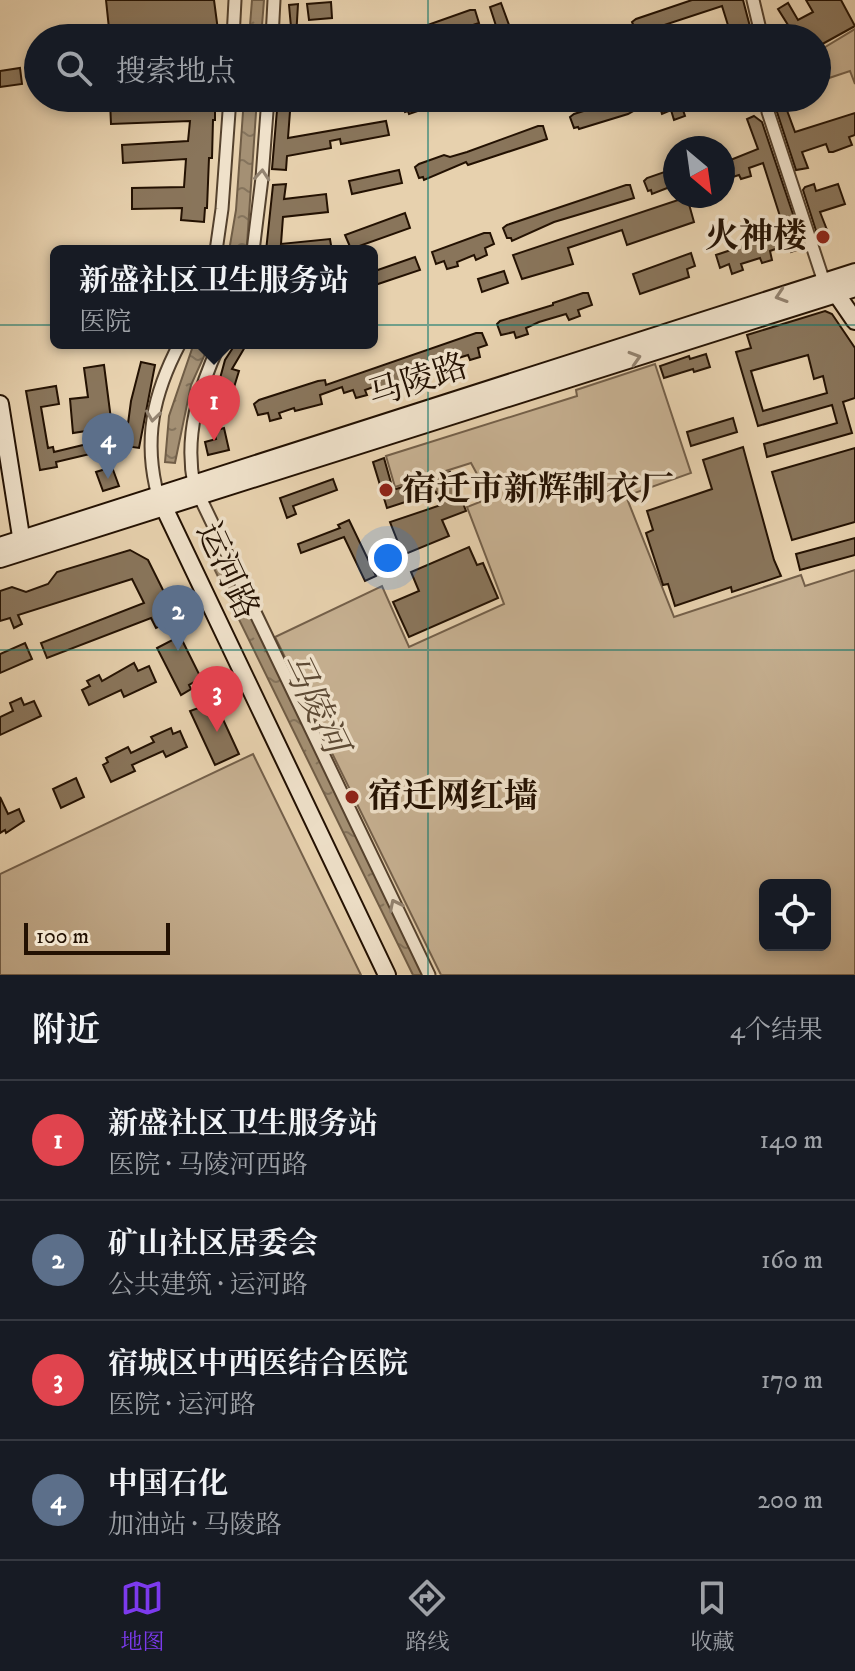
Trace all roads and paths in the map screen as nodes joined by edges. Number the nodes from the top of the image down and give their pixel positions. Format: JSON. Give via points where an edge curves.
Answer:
{"nodes":[{"id":1,"x":235,"y":0,"type":"edge"},
{"id":2,"x":274,"y":0,"type":"edge"},
{"id":3,"x":753,"y":0,"type":"edge"},
{"id":4,"x":234,"y":24,"type":"edge"},
{"id":5,"x":273,"y":24,"type":"edge"},
{"id":6,"x":759,"y":24,"type":"edge"},
{"id":7,"x":229,"y":112,"type":"edge"},
{"id":8,"x":267,"y":112,"type":"edge"},
{"id":9,"x":768,"y":112,"type":"edge"},
{"id":10,"x":217,"y":245,"type":"edge"},
{"id":11,"x":254,"y":245,"type":"edge"},
{"id":12,"x":855,"y":272,"type":"edge"},
{"id":13,"x":829,"y":286,"type":"junction"},
{"id":14,"x":855,"y":288,"type":"edge"},
{"id":15,"x":855,"y":321,"type":"edge"},
{"id":16,"x":177,"y":349,"type":"edge"},
{"id":17,"x":218,"y":349,"type":"edge"},
{"id":18,"x":0,"y":404,"type":"edge"},
{"id":19,"x":197,"y":490,"type":"junction"},
{"id":20,"x":160,"y":501,"type":"junction"},
{"id":21,"x":22,"y":545,"type":"junction"},
{"id":22,"x":0,"y":546,"type":"edge"},
{"id":23,"x":0,"y":559,"type":"edge"},
{"id":24,"x":387,"y":975,"type":"edge"},
{"id":25,"x":429,"y":975,"type":"edge"}],
"edges":[{"from":1,"to":4,"type":"street"},
{"from":2,"to":5,"type":"street"},
{"from":3,"to":6,"type":"street"},
{"from":7,"to":10,"type":"street"},
{"from":11,"to":8,"type":"street","one_way":true},
{"from":9,"to":13,"type":"street"},
{"from":12,"to":13,"type":"street","name":"马陵路"},
{"from":13,"to":14,"type":"street","name":"马陵路"},
{"from":13,"to":15,"type":"street"},
{"from":13,"to":19,"type":"street","name":"马陵路"},
{"from":16,"to":20,"type":"street","one_way":true,"via":[[155,402],[150,439],[150,468]]},
{"from":17,"to":19,"type":"street","via":[[194,413],[189,445]]},
{"from":18,"to":21,"type":"street"},
{"from":19,"to":20,"type":"street","name":"马陵路"},
{"from":25,"to":19,"type":"street","one_way":true},
{"from":20,"to":21,"type":"street","name":"马陵路"},
{"from":20,"to":24,"type":"street","name":"运河路"},
{"from":21,"to":22,"type":"street","name":"马陵路"},
{"from":21,"to":23,"type":"street","name":"马陵路"}]}
